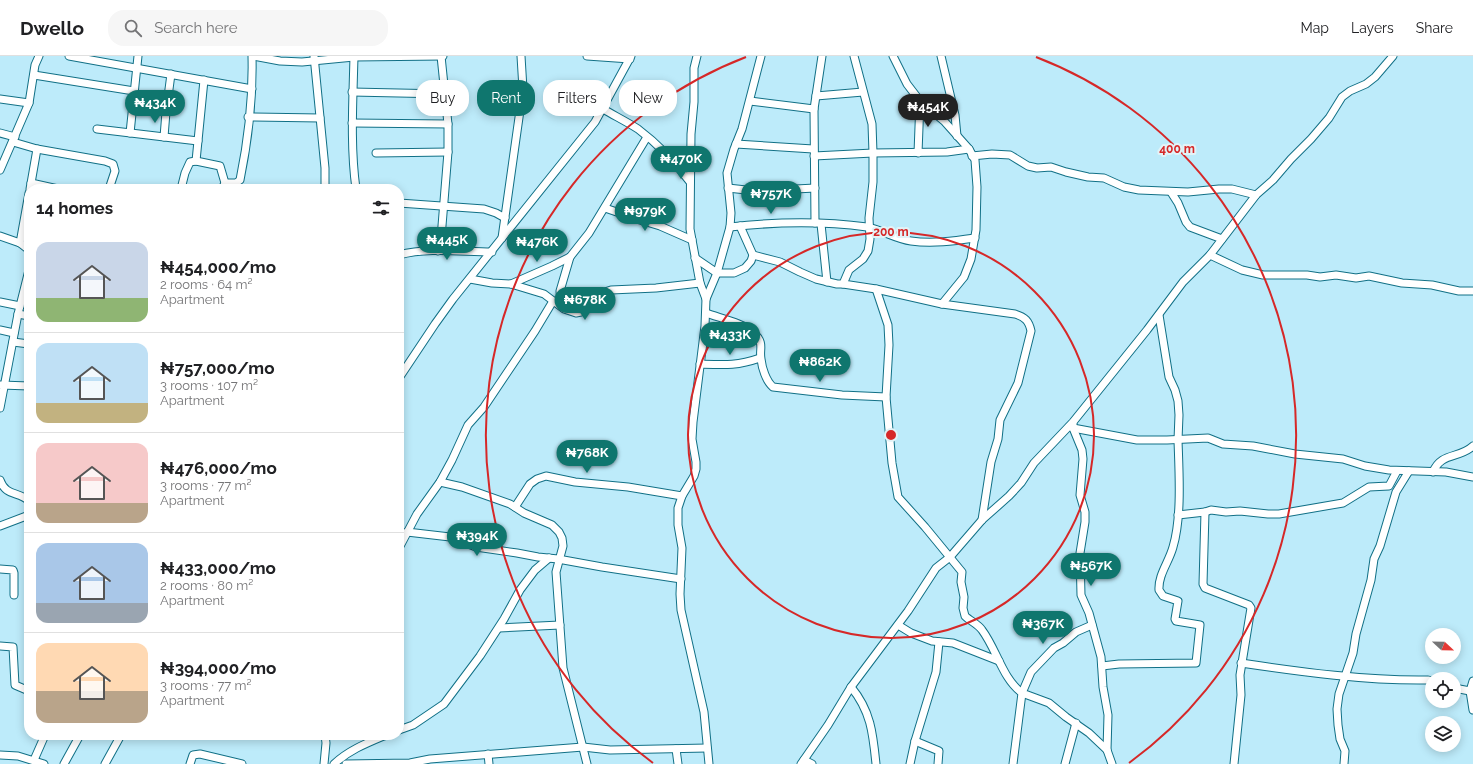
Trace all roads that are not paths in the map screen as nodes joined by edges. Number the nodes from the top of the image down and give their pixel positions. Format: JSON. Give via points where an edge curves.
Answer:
{"nodes":[{"id":1,"x":39,"y":56,"type":"edge"},
{"id":2,"x":69,"y":56,"type":"edge"},
{"id":3,"x":138,"y":56,"type":"edge"},
{"id":4,"x":252,"y":56,"type":"edge"},
{"id":5,"x":354,"y":56,"type":"edge"},
{"id":6,"x":434,"y":56,"type":"edge"},
{"id":7,"x":442,"y":56,"type":"edge"},
{"id":8,"x":521,"y":56,"type":"edge"},
{"id":9,"x":587,"y":56,"type":"edge"},
{"id":10,"x":697,"y":56,"type":"edge"},
{"id":11,"x":761,"y":56,"type":"edge"},
{"id":12,"x":822,"y":56,"type":"edge"},
{"id":13,"x":854,"y":56,"type":"edge"},
{"id":14,"x":893,"y":56,"type":"edge"},
{"id":15,"x":941,"y":56,"type":"edge"},
{"id":16,"x":1393,"y":56,"type":"edge"},
{"id":17,"x":392,"y":57,"type":"edge"},
{"id":18,"x":630,"y":58,"type":"edge"},
{"id":19,"x":314,"y":59,"type":"edge"},
{"id":20,"x":136,"y":68,"type":"junction"},
{"id":21,"x":171,"y":74,"type":"junction"},
{"id":22,"x":34,"y":75,"type":"junction"},
{"id":23,"x":204,"y":80,"type":"junction"},
{"id":24,"x":444,"y":80,"type":"edge"},
{"id":25,"x":252,"y":89,"type":"junction"},
{"id":26,"x":134,"y":91,"type":"junction"},
{"id":27,"x":352,"y":92,"type":"junction"},
{"id":28,"x":863,"y":92,"type":"junction"},
{"id":29,"x":416,"y":93,"type":"edge"},
{"id":30,"x":611,"y":94,"type":"edge"},
{"id":31,"x":816,"y":96,"type":"junction"},
{"id":32,"x":0,"y":99,"type":"edge"},
{"id":33,"x":750,"y":101,"type":"junction"},
{"id":34,"x":920,"y":101,"type":"junction"},
{"id":35,"x":29,"y":103,"type":"junction"},
{"id":36,"x":133,"y":108,"type":"junction"},
{"id":37,"x":814,"y":109,"type":"junction"},
{"id":38,"x":166,"y":112,"type":"junction"},
{"id":39,"x":611,"y":114,"type":"edge"},
{"id":40,"x":447,"y":116,"type":"edge"},
{"id":41,"x":598,"y":116,"type":"edge"},
{"id":42,"x":248,"y":117,"type":"junction"},
{"id":43,"x":320,"y":118,"type":"junction"},
{"id":44,"x":352,"y":123,"type":"junction"},
{"id":45,"x":448,"y":124,"type":"junction"},
{"id":46,"x":97,"y":129,"type":"dead end"},
{"id":47,"x":0,"y":132,"type":"edge"},
{"id":48,"x":130,"y":133,"type":"junction"},
{"id":49,"x":647,"y":136,"type":"junction"},
{"id":50,"x":957,"y":136,"type":"junction"},
{"id":51,"x":164,"y":137,"type":"junction"},
{"id":52,"x":14,"y":139,"type":"junction"},
{"id":53,"x":198,"y":141,"type":"junction"},
{"id":54,"x":736,"y":144,"type":"junction"},
{"id":55,"x":38,"y":149,"type":"junction"},
{"id":56,"x":969,"y":149,"type":"junction"},
{"id":57,"x":448,"y":152,"type":"junction"},
{"id":58,"x":376,"y":153,"type":"dead end"},
{"id":59,"x":814,"y":153,"type":"junction"},
{"id":60,"x":873,"y":153,"type":"junction"},
{"id":61,"x":918,"y":153,"type":"junction"},
{"id":62,"x":972,"y":156,"type":"junction"},
{"id":63,"x":196,"y":161,"type":"junction"},
{"id":64,"x":0,"y":170,"type":"edge"},
{"id":65,"x":690,"y":182,"type":"junction"},
{"id":66,"x":30,"y":184,"type":"edge"},
{"id":67,"x":111,"y":184,"type":"edge"},
{"id":68,"x":182,"y":184,"type":"edge"},
{"id":69,"x":223,"y":184,"type":"edge"},
{"id":70,"x":232,"y":184,"type":"edge"},
{"id":71,"x":326,"y":184,"type":"edge"},
{"id":72,"x":356,"y":184,"type":"edge"},
{"id":73,"x":728,"y":188,"type":"junction"},
{"id":74,"x":815,"y":188,"type":"junction"},
{"id":75,"x":1171,"y":192,"type":"junction"},
{"id":76,"x":1256,"y":195,"type":"junction"},
{"id":77,"x":404,"y":203,"type":"edge"},
{"id":78,"x":444,"y":206,"type":"junction"},
{"id":79,"x":605,"y":208,"type":"junction"},
{"id":80,"x":505,"y":218,"type":"junction"},
{"id":81,"x":24,"y":221,"type":"edge"},
{"id":82,"x":818,"y":224,"type":"junction"},
{"id":83,"x":740,"y":226,"type":"junction"},
{"id":84,"x":730,"y":227,"type":"junction"},
{"id":85,"x":869,"y":228,"type":"junction"},
{"id":86,"x":0,"y":236,"type":"edge"},
{"id":87,"x":975,"y":238,"type":"junction"},
{"id":88,"x":502,"y":239,"type":"junction"},
{"id":89,"x":1222,"y":239,"type":"junction"},
{"id":90,"x":692,"y":240,"type":"junction"},
{"id":91,"x":20,"y":243,"type":"junction"},
{"id":92,"x":24,"y":246,"type":"edge"},
{"id":93,"x":438,"y":251,"type":"junction"},
{"id":94,"x":492,"y":252,"type":"junction"},
{"id":95,"x":404,"y":254,"type":"edge"},
{"id":96,"x":753,"y":255,"type":"junction"},
{"id":97,"x":1210,"y":255,"type":"junction"},
{"id":98,"x":570,"y":257,"type":"junction"},
{"id":99,"x":695,"y":258,"type":"junction"},
{"id":100,"x":717,"y":273,"type":"junction"},
{"id":101,"x":470,"y":279,"type":"junction"},
{"id":102,"x":826,"y":282,"type":"junction"},
{"id":103,"x":700,"y":283,"type":"junction"},
{"id":104,"x":511,"y":284,"type":"junction"},
{"id":105,"x":843,"y":284,"type":"junction"},
{"id":106,"x":876,"y":289,"type":"junction"},
{"id":107,"x":560,"y":291,"type":"junction"},
{"id":108,"x":1473,"y":291,"type":"edge"},
{"id":109,"x":24,"y":293,"type":"edge"},
{"id":110,"x":544,"y":294,"type":"junction"},
{"id":111,"x":706,"y":299,"type":"junction"},
{"id":112,"x":553,"y":301,"type":"junction"},
{"id":113,"x":0,"y":302,"type":"edge"},
{"id":114,"x":942,"y":304,"type":"junction"},
{"id":115,"x":20,"y":306,"type":"junction"},
{"id":116,"x":561,"y":306,"type":"junction"},
{"id":117,"x":706,"y":313,"type":"junction"},
{"id":118,"x":18,"y":314,"type":"junction"},
{"id":119,"x":24,"y":315,"type":"edge"},
{"id":120,"x":1159,"y":315,"type":"junction"},
{"id":121,"x":0,"y":330,"type":"edge"},
{"id":122,"x":14,"y":333,"type":"junction"},
{"id":123,"x":13,"y":342,"type":"junction"},
{"id":124,"x":24,"y":343,"type":"edge"},
{"id":125,"x":760,"y":358,"type":"junction"},
{"id":126,"x":700,"y":364,"type":"junction"},
{"id":127,"x":404,"y":370,"type":"edge"},
{"id":128,"x":2,"y":385,"type":"edge"},
{"id":129,"x":24,"y":386,"type":"edge"},
{"id":130,"x":886,"y":397,"type":"junction"},
{"id":131,"x":0,"y":408,"type":"edge"},
{"id":132,"x":1073,"y":425,"type":"junction"},
{"id":133,"x":1178,"y":440,"type":"junction"},
{"id":134,"x":1473,"y":446,"type":"edge"},
{"id":135,"x":1397,"y":471,"type":"junction"},
{"id":136,"x":1409,"y":471,"type":"junction"},
{"id":137,"x":1433,"y":472,"type":"junction"},
{"id":138,"x":1473,"y":477,"type":"edge"},
{"id":139,"x":0,"y":480,"type":"edge"},
{"id":140,"x":440,"y":482,"type":"junction"},
{"id":141,"x":1389,"y":486,"type":"junction"},
{"id":142,"x":1396,"y":492,"type":"junction"},
{"id":143,"x":682,"y":496,"type":"junction"},
{"id":144,"x":24,"y":497,"type":"edge"},
{"id":145,"x":515,"y":508,"type":"junction"},
{"id":146,"x":1205,"y":512,"type":"junction"},
{"id":147,"x":1178,"y":515,"type":"junction"},
{"id":148,"x":24,"y":517,"type":"edge"},
{"id":149,"x":982,"y":520,"type":"junction"},
{"id":150,"x":0,"y":526,"type":"edge"},
{"id":151,"x":407,"y":532,"type":"junction"},
{"id":152,"x":404,"y":538,"type":"edge"},
{"id":153,"x":950,"y":557,"type":"junction"},
{"id":154,"x":549,"y":558,"type":"junction"},
{"id":155,"x":558,"y":559,"type":"junction"},
{"id":156,"x":0,"y":570,"type":"edge"},
{"id":157,"x":680,"y":579,"type":"junction"},
{"id":158,"x":14,"y":595,"type":"dead end"},
{"id":159,"x":560,"y":624,"type":"junction"},
{"id":160,"x":898,"y":625,"type":"junction"},
{"id":161,"x":1092,"y":625,"type":"junction"},
{"id":162,"x":499,"y":628,"type":"junction"},
{"id":163,"x":939,"y":642,"type":"junction"},
{"id":164,"x":0,"y":646,"type":"edge"},
{"id":165,"x":999,"y":661,"type":"junction"},
{"id":166,"x":1241,"y":663,"type":"junction"},
{"id":167,"x":1102,"y":666,"type":"junction"},
{"id":168,"x":1346,"y":675,"type":"junction"},
{"id":169,"x":1425,"y":680,"type":"edge"},
{"id":170,"x":1473,"y":681,"type":"edge"},
{"id":171,"x":851,"y":687,"type":"junction"},
{"id":172,"x":24,"y":689,"type":"edge"},
{"id":173,"x":1461,"y":689,"type":"edge"},
{"id":174,"x":1470,"y":691,"type":"junction"},
{"id":175,"x":1022,"y":693,"type":"junction"},
{"id":176,"x":1473,"y":710,"type":"edge"},
{"id":177,"x":1076,"y":723,"type":"junction"},
{"id":178,"x":404,"y":728,"type":"edge"},
{"id":179,"x":44,"y":740,"type":"edge"},
{"id":180,"x":77,"y":740,"type":"edge"},
{"id":181,"x":118,"y":740,"type":"edge"},
{"id":182,"x":326,"y":740,"type":"edge"},
{"id":183,"x":375,"y":740,"type":"edge"},
{"id":184,"x":915,"y":741,"type":"junction"},
{"id":185,"x":583,"y":747,"type":"junction"},
{"id":186,"x":707,"y":748,"type":"junction"},
{"id":187,"x":676,"y":749,"type":"junction"},
{"id":188,"x":1107,"y":750,"type":"junction"},
{"id":189,"x":488,"y":754,"type":"junction"},
{"id":190,"x":0,"y":755,"type":"edge"},
{"id":191,"x":34,"y":760,"type":"junction"},
{"id":192,"x":427,"y":762,"type":"edge"},
{"id":193,"x":802,"y":762,"type":"edge"},
{"id":194,"x":44,"y":764,"type":"edge"},
{"id":195,"x":64,"y":764,"type":"edge"},
{"id":196,"x":104,"y":764,"type":"edge"},
{"id":197,"x":190,"y":764,"type":"edge"},
{"id":198,"x":242,"y":764,"type":"edge"},
{"id":199,"x":324,"y":764,"type":"edge"},
{"id":200,"x":334,"y":764,"type":"edge"},
{"id":201,"x":346,"y":764,"type":"edge"},
{"id":202,"x":489,"y":764,"type":"edge"},
{"id":203,"x":587,"y":764,"type":"edge"},
{"id":204,"x":678,"y":764,"type":"edge"},
{"id":205,"x":709,"y":764,"type":"edge"},
{"id":206,"x":812,"y":764,"type":"edge"},
{"id":207,"x":876,"y":764,"type":"edge"},
{"id":208,"x":910,"y":764,"type":"edge"},
{"id":209,"x":938,"y":764,"type":"edge"},
{"id":210,"x":1013,"y":764,"type":"edge"},
{"id":211,"x":1065,"y":764,"type":"edge"},
{"id":212,"x":1112,"y":764,"type":"edge"},
{"id":213,"x":1234,"y":764,"type":"edge"},
{"id":214,"x":1344,"y":764,"type":"edge"}],
"edges":[{"from":1,"to":22,"type":"street"},
{"from":2,"to":20,"type":"street"},
{"from":3,"to":20,"type":"street"},
{"from":4,"to":19,"type":"street","via":[[280,61]]},
{"from":4,"to":25,"type":"street"},
{"from":5,"to":17,"type":"street"},
{"from":5,"to":19,"type":"street"},
{"from":5,"to":27,"type":"street"},
{"from":6,"to":7,"type":"street"},
{"from":6,"to":17,"type":"street"},
{"from":7,"to":24,"type":"street"},
{"from":8,"to":80,"type":"street","via":[[523,89]]},
{"from":9,"to":18,"type":"street"},
{"from":10,"to":65,"type":"street","via":[[694,68]]},
{"from":11,"to":33,"type":"street"},
{"from":12,"to":31,"type":"street"},
{"from":13,"to":28,"type":"street"},
{"from":14,"to":34,"type":"street","via":[[907,84]]},
{"from":15,"to":50,"type":"street","via":[[955,115]]},
{"from":16,"to":76,"type":"street","via":[[1375,78],[1342,97],[1329,118],[1311,139]]},
{"from":18,"to":30,"type":"street"},
{"from":19,"to":43,"type":"street"},
{"from":20,"to":21,"type":"street"},
{"from":20,"to":26,"type":"street"},
{"from":21,"to":23,"type":"street"},
{"from":21,"to":38,"type":"street"},
{"from":22,"to":26,"type":"street"},
{"from":22,"to":35,"type":"street"},
{"from":23,"to":25,"type":"street"},
{"from":23,"to":53,"type":"street"},
{"from":25,"to":42,"type":"street"},
{"from":26,"to":36,"type":"street"},
{"from":27,"to":29,"type":"street"},
{"from":27,"to":44,"type":"street"},
{"from":28,"to":31,"type":"street"},
{"from":28,"to":60,"type":"street","via":[[872,124]]},
{"from":31,"to":37,"type":"street"},
{"from":32,"to":35,"type":"street"},
{"from":33,"to":37,"type":"street"},
{"from":33,"to":54,"type":"street"},
{"from":34,"to":50,"type":"street"},
{"from":34,"to":61,"type":"street"},
{"from":35,"to":52,"type":"street"},
{"from":36,"to":38,"type":"street"},
{"from":36,"to":48,"type":"street"},
{"from":37,"to":59,"type":"street"},
{"from":38,"to":51,"type":"street"},
{"from":39,"to":49,"type":"street"},
{"from":40,"to":45,"type":"street"},
{"from":41,"to":88,"type":"street","via":[[580,143]]},
{"from":42,"to":43,"type":"street"},
{"from":42,"to":70,"type":"street","via":[[240,180]]},
{"from":43,"to":71,"type":"street"},
{"from":44,"to":45,"type":"street"},
{"from":44,"to":72,"type":"street"},
{"from":45,"to":57,"type":"street"},
{"from":46,"to":48,"type":"street"},
{"from":47,"to":52,"type":"street"},
{"from":48,"to":51,"type":"street"},
{"from":49,"to":65,"type":"street","via":[[667,154]]},
{"from":49,"to":79,"type":"street"},
{"from":50,"to":56,"type":"street"},
{"from":51,"to":53,"type":"street"},
{"from":52,"to":55,"type":"street"},
{"from":52,"to":64,"type":"street"},
{"from":53,"to":63,"type":"street"},
{"from":54,"to":59,"type":"street"},
{"from":54,"to":73,"type":"street","via":[[728,173]]},
{"from":55,"to":66,"type":"street"},
{"from":55,"to":67,"type":"street","via":[[113,164],[115,172]]},
{"from":56,"to":61,"type":"street"},
{"from":56,"to":62,"type":"street"},
{"from":57,"to":58,"type":"street"},
{"from":57,"to":78,"type":"street"},
{"from":59,"to":60,"type":"street"},
{"from":59,"to":74,"type":"street"},
{"from":60,"to":61,"type":"street"},
{"from":60,"to":85,"type":"street"},
{"from":62,"to":75,"type":"street","via":[[1010,155],[1028,166],[1051,167],[1088,177],[1104,178],[1139,190]]},
{"from":62,"to":87,"type":"street","via":[[975,160],[976,187]]},
{"from":63,"to":68,"type":"street","via":[[190,162]]},
{"from":63,"to":69,"type":"street","via":[[220,166]]},
{"from":65,"to":90,"type":"street"},
{"from":73,"to":74,"type":"street","via":[[756,191]]},
{"from":73,"to":84,"type":"street"},
{"from":74,"to":82,"type":"street"},
{"from":75,"to":76,"type":"street","via":[[1232,189]]},
{"from":75,"to":89,"type":"street","via":[[1190,226]]},
{"from":76,"to":89,"type":"street"},
{"from":77,"to":78,"type":"street"},
{"from":78,"to":80,"type":"street","via":[[484,210]]},
{"from":78,"to":93,"type":"street"},
{"from":79,"to":90,"type":"street","via":[[660,226]]},
{"from":79,"to":98,"type":"street"},
{"from":80,"to":88,"type":"street"},
{"from":81,"to":91,"type":"street"},
{"from":82,"to":83,"type":"street"},
{"from":82,"to":85,"type":"street"},
{"from":82,"to":102,"type":"street"},
{"from":83,"to":84,"type":"street"},
{"from":83,"to":96,"type":"street"},
{"from":84,"to":100,"type":"street"},
{"from":85,"to":87,"type":"street","via":[[911,241],[940,242]]},
{"from":85,"to":105,"type":"street","via":[[868,251],[863,259],[849,270]]},
{"from":86,"to":91,"type":"street"},
{"from":87,"to":114,"type":"street","via":[[964,277]]},
{"from":88,"to":94,"type":"street"},
{"from":89,"to":97,"type":"street"},
{"from":90,"to":99,"type":"street"},
{"from":91,"to":92,"type":"street"},
{"from":93,"to":94,"type":"street"},
{"from":93,"to":95,"type":"street"},
{"from":94,"to":101,"type":"street"},
{"from":96,"to":100,"type":"street","via":[[748,264],[734,273]]},
{"from":96,"to":102,"type":"street","via":[[780,262]]},
{"from":97,"to":108,"type":"street","via":[[1242,270],[1263,275],[1336,275],[1356,278],[1369,276],[1402,283]]},
{"from":97,"to":120,"type":"street","via":[[1183,282]]},
{"from":98,"to":104,"type":"street"},
{"from":98,"to":107,"type":"street"},
{"from":99,"to":100,"type":"street"},
{"from":99,"to":103,"type":"street"},
{"from":100,"to":111,"type":"street"},
{"from":101,"to":104,"type":"street"},
{"from":101,"to":127,"type":"street","via":[[435,324]]},
{"from":102,"to":105,"type":"street"},
{"from":103,"to":111,"type":"street"},
{"from":103,"to":116,"type":"street","via":[[663,288],[611,290],[602,293],[589,306],[576,313]]},
{"from":104,"to":110,"type":"street"},
{"from":105,"to":106,"type":"street"},
{"from":106,"to":114,"type":"street"},
{"from":106,"to":130,"type":"street","via":[[888,325]]},
{"from":107,"to":110,"type":"street"},
{"from":107,"to":116,"type":"street"},
{"from":109,"to":115,"type":"street"},
{"from":110,"to":112,"type":"street"},
{"from":111,"to":117,"type":"street"},
{"from":112,"to":116,"type":"street"},
{"from":112,"to":140,"type":"street","via":[[484,408],[468,424]]},
{"from":113,"to":115,"type":"street"},
{"from":114,"to":149,"type":"street","via":[[1015,314],[1022,316],[1030,324],[1031,331],[1018,383],[1000,420]]},
{"from":115,"to":118,"type":"street"},
{"from":117,"to":125,"type":"street","via":[[753,332],[760,340]]},
{"from":117,"to":126,"type":"street"},
{"from":118,"to":119,"type":"street"},
{"from":118,"to":122,"type":"street"},
{"from":120,"to":132,"type":"street"},
{"from":120,"to":133,"type":"street","via":[[1169,377],[1178,401]]},
{"from":121,"to":122,"type":"street"},
{"from":122,"to":123,"type":"street"},
{"from":123,"to":124,"type":"street"},
{"from":123,"to":128,"type":"street"},
{"from":125,"to":126,"type":"street","via":[[742,364]]},
{"from":125,"to":130,"type":"street","via":[[767,380],[773,387]]},
{"from":126,"to":143,"type":"street","via":[[692,439],[696,469]]},
{"from":128,"to":129,"type":"street"},
{"from":128,"to":131,"type":"street"},
{"from":130,"to":153,"type":"street","via":[[898,497]]},
{"from":132,"to":133,"type":"street","via":[[1137,440]]},
{"from":132,"to":149,"type":"street","via":[[1034,463],[1009,496]]},
{"from":132,"to":161,"type":"street","via":[[1084,459],[1080,495],[1085,512],[1080,553],[1081,595]]},
{"from":133,"to":135,"type":"street","via":[[1208,438],[1223,444],[1342,459]]},
{"from":133,"to":147,"type":"street"},
{"from":134,"to":137,"type":"street","via":[[1462,453],[1440,460]]},
{"from":135,"to":136,"type":"street"},
{"from":135,"to":141,"type":"street"},
{"from":136,"to":137,"type":"street"},
{"from":136,"to":142,"type":"street"},
{"from":137,"to":138,"type":"street"},
{"from":139,"to":144,"type":"street","via":[[2,487],[9,492]]},
{"from":140,"to":145,"type":"street","via":[[462,487]]},
{"from":140,"to":151,"type":"street"},
{"from":141,"to":142,"type":"street"},
{"from":141,"to":146,"type":"street","via":[[1369,487],[1343,503],[1279,514],[1210,510]]},
{"from":142,"to":168,"type":"street","via":[[1374,559],[1371,580]]},
{"from":143,"to":145,"type":"street","via":[[546,476],[530,484]]},
{"from":143,"to":157,"type":"street","via":[[678,508],[682,548]]},
{"from":145,"to":155,"type":"street","via":[[552,525],[559,532],[563,546]]},
{"from":146,"to":147,"type":"street"},
{"from":146,"to":166,"type":"street","via":[[1203,584],[1208,589],[1251,608]]},
{"from":147,"to":167,"type":"street","via":[[1173,547],[1160,579],[1159,590],[1163,596],[1178,601],[1176,621],[1200,626],[1196,663]]},
{"from":148,"to":150,"type":"street"},
{"from":149,"to":153,"type":"street"},
{"from":151,"to":152,"type":"street"},
{"from":151,"to":154,"type":"street","via":[[450,537],[476,547]]},
{"from":153,"to":160,"type":"street","via":[[936,568]]},
{"from":153,"to":165,"type":"street","via":[[962,572],[965,616],[981,628]]},
{"from":154,"to":155,"type":"street"},
{"from":154,"to":162,"type":"street","via":[[535,570],[520,590]]},
{"from":155,"to":157,"type":"street"},
{"from":155,"to":159,"type":"street","via":[[556,572]]},
{"from":156,"to":158,"type":"street","via":[[13,570]]},
{"from":157,"to":186,"type":"street","via":[[681,610],[702,699]]},
{"from":159,"to":162,"type":"street"},
{"from":159,"to":185,"type":"street","via":[[563,668]]},
{"from":160,"to":163,"type":"street","via":[[924,638]]},
{"from":160,"to":171,"type":"street"},
{"from":161,"to":167,"type":"street","via":[[1102,657]]},
{"from":161,"to":175,"type":"street","via":[[1076,632],[1054,648],[1031,672]]},
{"from":162,"to":178,"type":"street","via":[[444,704]]},
{"from":163,"to":165,"type":"street","via":[[960,645]]},
{"from":163,"to":184,"type":"street","via":[[936,672]]},
{"from":164,"to":172,"type":"street","via":[[13,647],[15,685]]},
{"from":165,"to":175,"type":"street","via":[[1008,678]]},
{"from":166,"to":168,"type":"street"},
{"from":166,"to":213,"type":"street","via":[[1240,710]]},
{"from":167,"to":188,"type":"street","via":[[1108,715]]},
{"from":168,"to":169,"type":"street"},
{"from":168,"to":214,"type":"street","via":[[1337,709],[1340,739],[1345,751]]},
{"from":170,"to":174,"type":"street"},
{"from":171,"to":193,"type":"street"},
{"from":171,"to":207,"type":"street","via":[[868,713]]},
{"from":173,"to":174,"type":"street"},
{"from":174,"to":176,"type":"street"},
{"from":175,"to":177,"type":"street","via":[[1049,703]]},
{"from":175,"to":210,"type":"street"},
{"from":177,"to":188,"type":"street"},
{"from":177,"to":211,"type":"street"},
{"from":179,"to":191,"type":"street"},
{"from":180,"to":195,"type":"street"},
{"from":181,"to":196,"type":"street"},
{"from":182,"to":199,"type":"street"},
{"from":183,"to":200,"type":"street","via":[[345,754]]},
{"from":184,"to":208,"type":"street"},
{"from":184,"to":209,"type":"street","via":[[939,751]]},
{"from":185,"to":187,"type":"street","via":[[610,750]]},
{"from":185,"to":189,"type":"street"},
{"from":185,"to":203,"type":"street"},
{"from":186,"to":187,"type":"street"},
{"from":186,"to":205,"type":"street"},
{"from":187,"to":204,"type":"street"},
{"from":188,"to":212,"type":"street"},
{"from":189,"to":192,"type":"street"},
{"from":189,"to":202,"type":"street"},
{"from":190,"to":191,"type":"street"},
{"from":191,"to":194,"type":"street"},
{"from":192,"to":201,"type":"street"},
{"from":193,"to":206,"type":"street"},
{"from":197,"to":198,"type":"street","via":[[193,755],[200,754]]}]}
